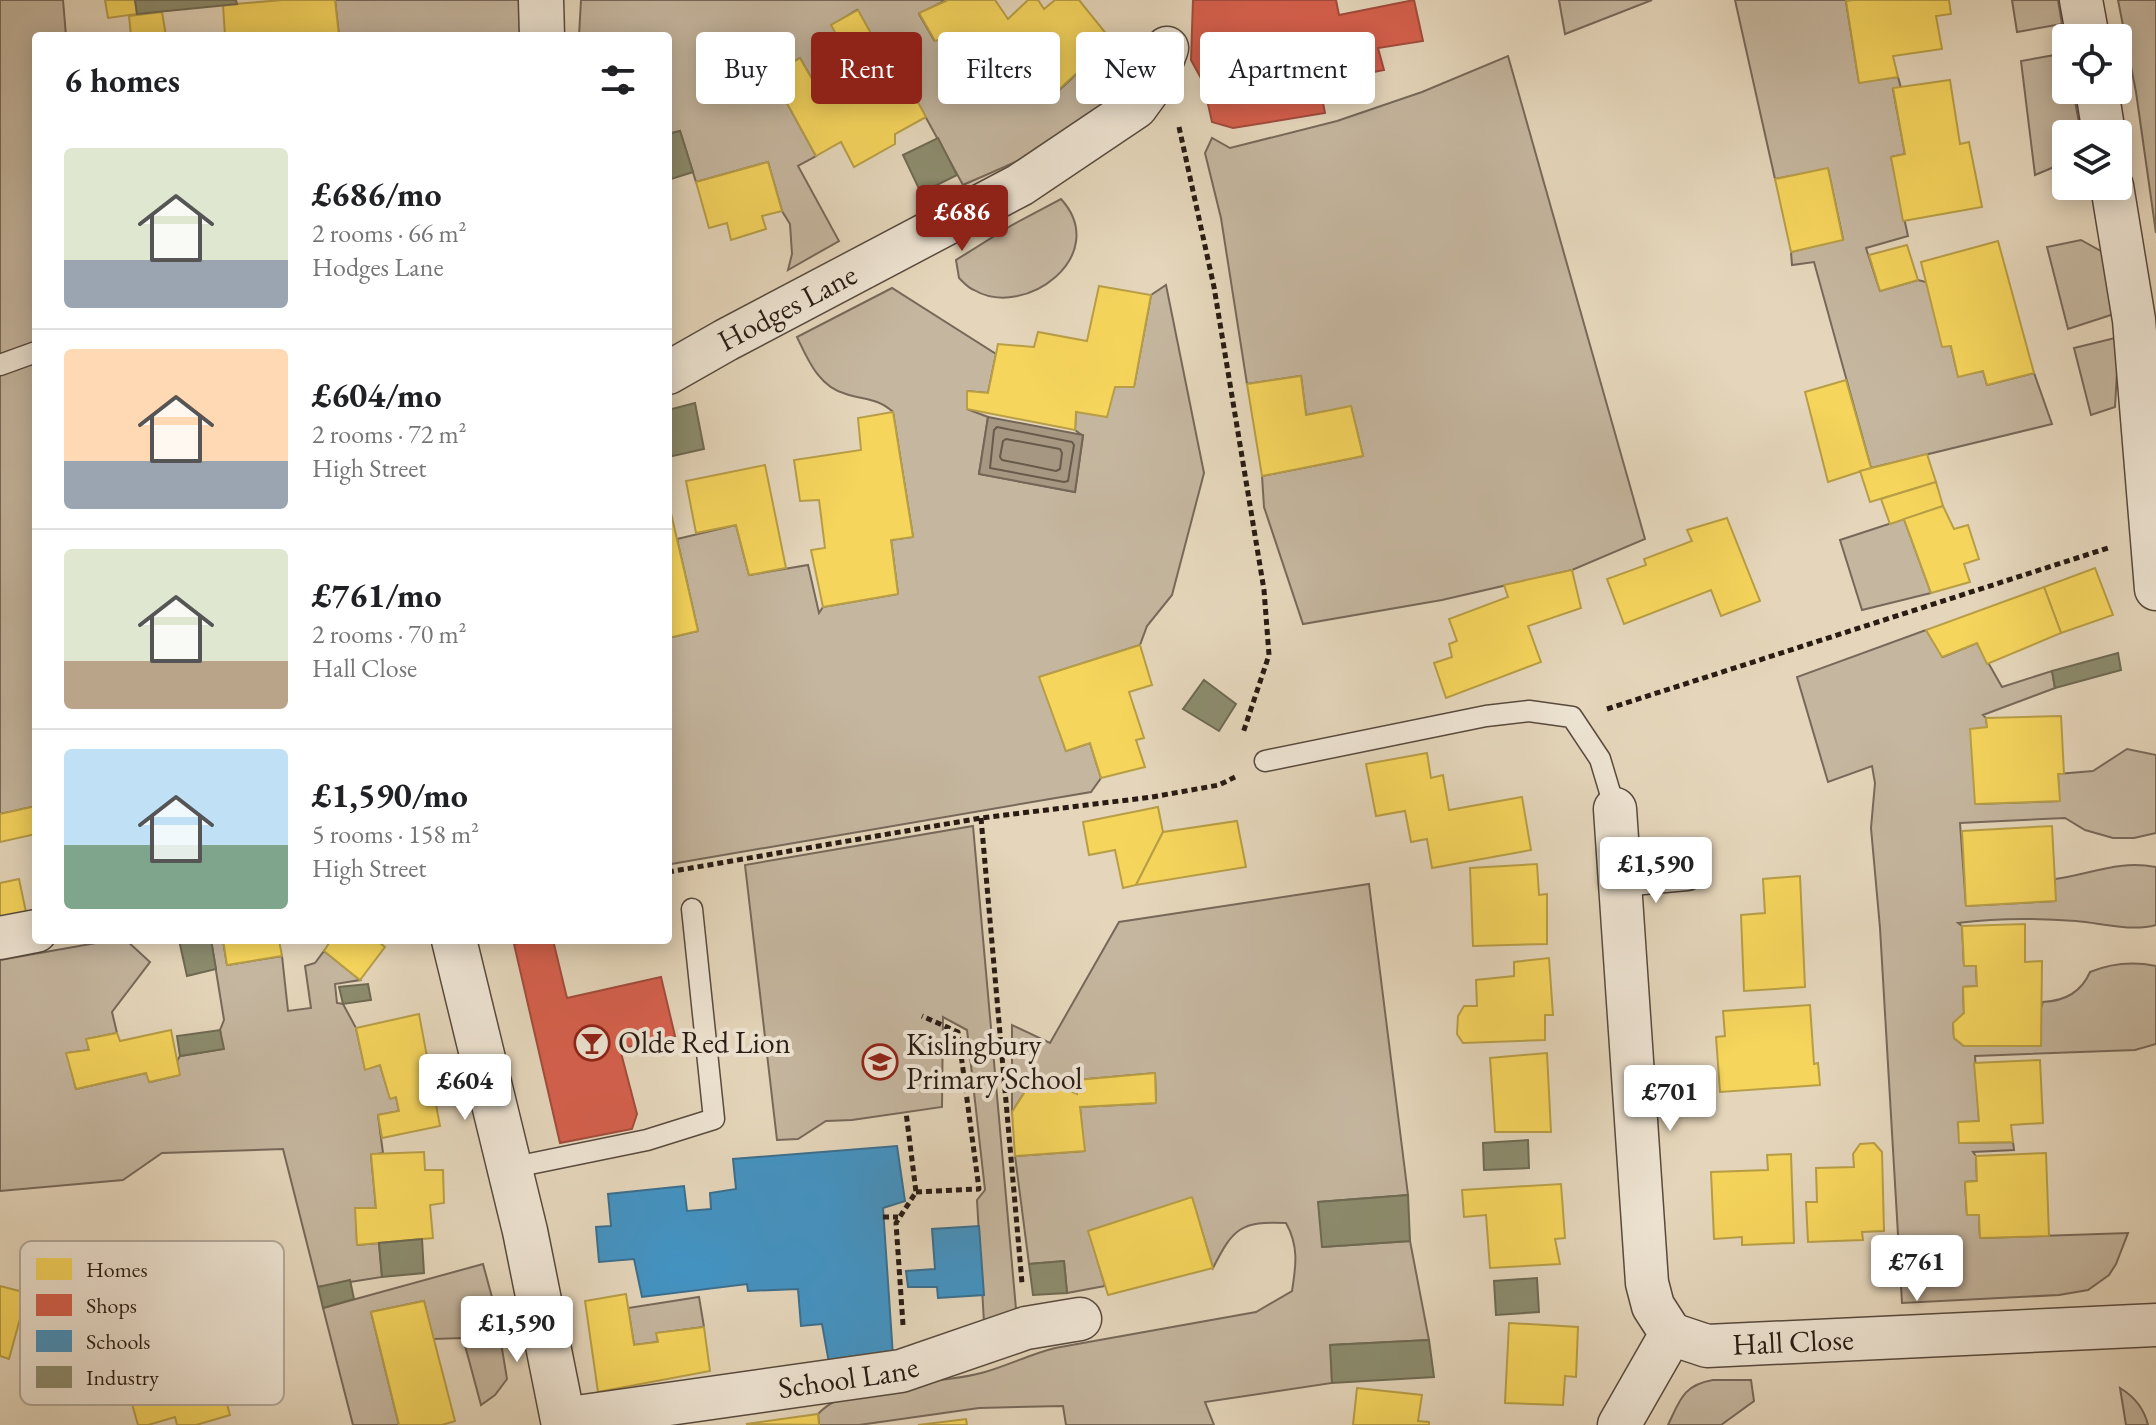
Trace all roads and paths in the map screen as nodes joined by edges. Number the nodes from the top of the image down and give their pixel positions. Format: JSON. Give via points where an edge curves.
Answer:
{"nodes":[{"id":1,"x":541,"y":0,"type":"edge"},
{"id":2,"x":2081,"y":0,"type":"edge"},
{"id":3,"x":2085,"y":24,"type":"edge"},
{"id":4,"x":542,"y":32,"type":"edge"},
{"id":5,"x":1138,"y":104,"type":"edge"},
{"id":6,"x":1178,"y":123,"type":"dead end"},
{"id":7,"x":2114,"y":200,"type":"edge"},
{"id":8,"x":32,"y":353,"type":"edge"},
{"id":9,"x":0,"y":365,"type":"edge"},
{"id":10,"x":672,"y":371,"type":"edge"},
{"id":11,"x":2152,"y":537,"type":"junction"},
{"id":12,"x":2156,"y":589,"type":"edge"},
{"id":13,"x":1572,"y":717,"type":"junction"},
{"id":14,"x":1265,"y":761,"type":"junction"},
{"id":15,"x":1615,"y":809,"type":"joint"},
{"id":16,"x":981,"y":818,"type":"junction"},
{"id":17,"x":1686,"y":869,"type":"dead end"},
{"id":18,"x":672,"y":871,"type":"edge"},
{"id":19,"x":1621,"y":875,"type":"junction"},
{"id":20,"x":692,"y":909,"type":"dead end"},
{"id":21,"x":32,"y":932,"type":"edge"},
{"id":22,"x":0,"y":938,"type":"edge"},
{"id":23,"x":455,"y":944,"type":"edge"},
{"id":24,"x":922,"y":1016,"type":"dead end"},
{"id":25,"x":906,"y":1112,"type":"dead end"},
{"id":26,"x":510,"y":1168,"type":"junction"},
{"id":27,"x":916,"y":1192,"type":"junction"},
{"id":28,"x":883,"y":1217,"type":"dead end"},
{"id":29,"x":899,"y":1217,"type":"junction"},
{"id":30,"x":1080,"y":1319,"type":"dead end"},
{"id":31,"x":2156,"y":1325,"type":"edge"},
{"id":32,"x":1026,"y":1328,"type":"junction"},
{"id":33,"x":1671,"y":1334,"type":"junction"},
{"id":34,"x":906,"y":1370,"type":"junction"},
{"id":35,"x":563,"y":1422,"type":"edge"},
{"id":36,"x":1619,"y":1425,"type":"edge"}],
"edges":[{"from":1,"to":4,"type":"street"},
{"from":2,"to":3,"type":"street"},
{"from":5,"to":10,"type":"street","name":"Hodges Lane","via":[[1020,185]]},
{"from":6,"to":14,"type":"path","via":[[1214,287],[1264,590],[1269,655],[1243,734]]},
{"from":7,"to":11,"type":"street","via":[[2134,320]]},
{"from":8,"to":9,"type":"lane"},
{"from":11,"to":12,"type":"street"},
{"from":11,"to":13,"type":"path"},
{"from":13,"to":14,"type":"lane","via":[[1529,711],[1486,716]]},
{"from":13,"to":15,"type":"lane","via":[[1600,759]]},
{"from":14,"to":16,"type":"path","via":[[1219,785]]},
{"from":15,"to":19,"type":"street"},
{"from":16,"to":18,"type":"path"},
{"from":16,"to":32,"type":"path"},
{"from":17,"to":19,"type":"street"},
{"from":19,"to":33,"type":"street","via":[[1647,1283],[1653,1306]]},
{"from":20,"to":26,"type":"lane","via":[[714,1119],[647,1140]]},
{"from":21,"to":22,"type":"street"},
{"from":23,"to":26,"type":"street"},
{"from":24,"to":27,"type":"path","via":[[958,1032],[979,1189]]},
{"from":25,"to":27,"type":"path"},
{"from":26,"to":35,"type":"street"},
{"from":27,"to":29,"type":"path"},
{"from":28,"to":29,"type":"path"},
{"from":29,"to":34,"type":"path"},
{"from":30,"to":32,"type":"street","name":"School Lane"},
{"from":31,"to":33,"type":"street","name":"Hall Close","via":[[1707,1346]]},
{"from":32,"to":34,"type":"street","name":"School Lane"},
{"from":33,"to":36,"type":"street"},
{"from":34,"to":35,"type":"street","name":"School Lane"}]}
